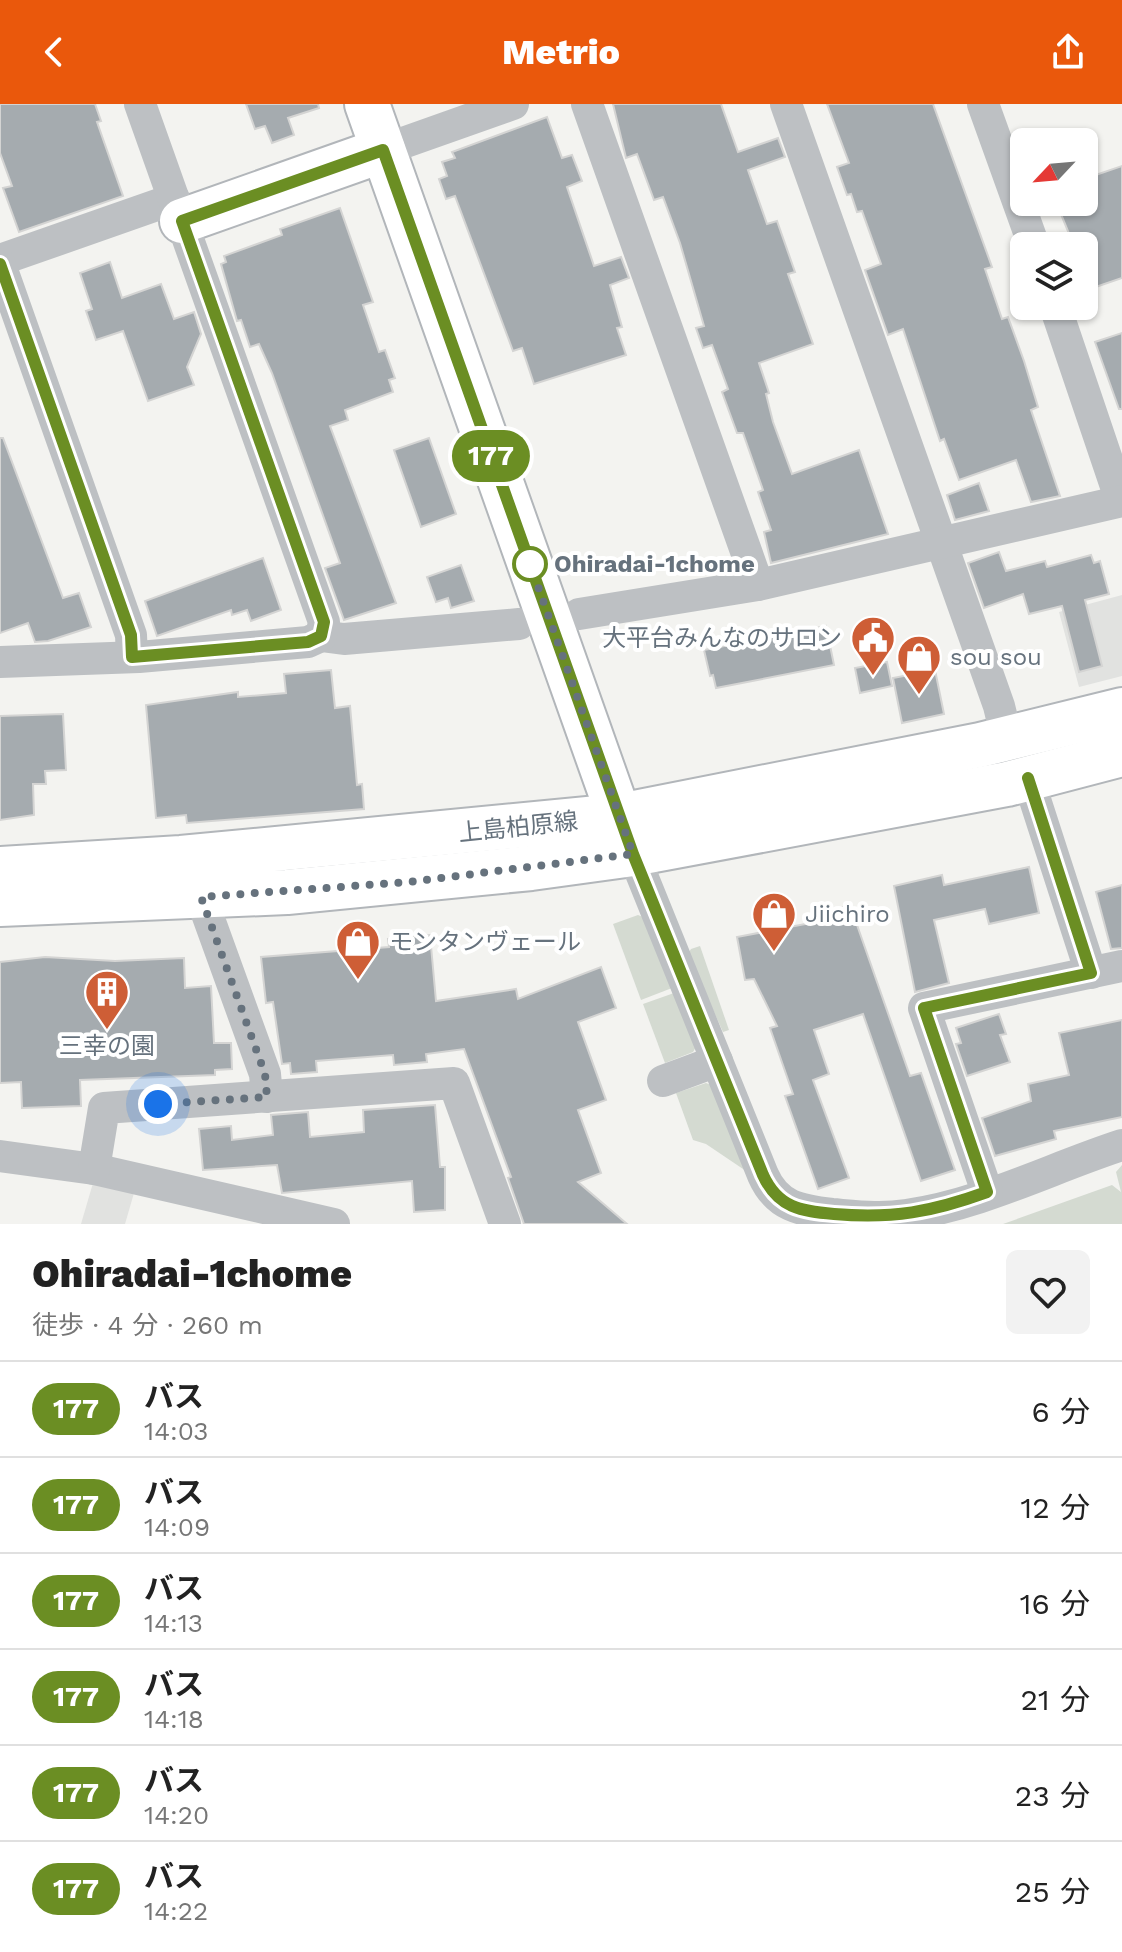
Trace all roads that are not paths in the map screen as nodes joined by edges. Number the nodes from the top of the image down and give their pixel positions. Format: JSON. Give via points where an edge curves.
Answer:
{"nodes":[{"id":1,"x":140,"y":104,"type":"edge"},
{"id":2,"x":367,"y":104,"type":"edge"},
{"id":3,"x":513,"y":104,"type":"edge"},
{"id":4,"x":587,"y":104,"type":"edge"},
{"id":5,"x":786,"y":104,"type":"edge"},
{"id":6,"x":983,"y":104,"type":"edge"},
{"id":7,"x":383,"y":150,"type":"junction"},
{"id":8,"x":178,"y":210,"type":"junction"},
{"id":9,"x":1029,"y":232,"type":"edge"},
{"id":10,"x":0,"y":262,"type":"edge"},
{"id":11,"x":1060,"y":320,"type":"edge"},
{"id":12,"x":1122,"y":501,"type":"edge"},
{"id":13,"x":942,"y":545,"type":"junction"},
{"id":14,"x":758,"y":585,"type":"junction"},
{"id":15,"x":579,"y":614,"type":"dead end"},
{"id":16,"x":519,"y":624,"type":"dead end"},
{"id":17,"x":321,"y":636,"type":"junction"},
{"id":18,"x":132,"y":657,"type":"junction"},
{"id":19,"x":0,"y":662,"type":"edge"},
{"id":20,"x":1122,"y":710,"type":"edge"},
{"id":21,"x":1007,"y":739,"type":"junction"},
{"id":22,"x":1122,"y":754,"type":"edge"},
{"id":23,"x":1028,"y":778,"type":"junction"},
{"id":24,"x":626,"y":835,"type":"junction"},
{"id":25,"x":0,"y":869,"type":"edge"},
{"id":26,"x":201,"y":897,"type":"junction"},
{"id":27,"x":0,"y":904,"type":"edge"},
{"id":28,"x":1122,"y":966,"type":"edge"},
{"id":29,"x":1091,"y":973,"type":"junction"},
{"id":30,"x":717,"y":1061,"type":"junction"},
{"id":31,"x":663,"y":1081,"type":"dead end"},
{"id":32,"x":267,"y":1097,"type":"junction"},
{"id":33,"x":1122,"y":1145,"type":"edge"},
{"id":34,"x":0,"y":1156,"type":"edge"},
{"id":35,"x":94,"y":1169,"type":"junction"},
{"id":36,"x":987,"y":1192,"type":"junction"},
{"id":37,"x":277,"y":1218,"type":"edge"},
{"id":38,"x":334,"y":1224,"type":"edge"},
{"id":39,"x":505,"y":1224,"type":"edge"}],
"edges":[{"from":1,"to":8,"type":"street"},
{"from":2,"to":7,"type":"street"},
{"from":3,"to":7,"type":"street"},
{"from":4,"to":14,"type":"street"},
{"from":5,"to":13,"type":"street"},
{"from":6,"to":9,"type":"street"},
{"from":7,"to":8,"type":"street"},
{"from":7,"to":24,"type":"street"},
{"from":8,"to":10,"type":"street"},
{"from":8,"to":17,"type":"street","via":[[324,622]]},
{"from":10,"to":18,"type":"street","via":[[131,635]]},
{"from":11,"to":12,"type":"street"},
{"from":12,"to":13,"type":"street"},
{"from":13,"to":14,"type":"street"},
{"from":13,"to":21,"type":"street"},
{"from":14,"to":15,"type":"street"},
{"from":16,"to":17,"type":"street","via":[[344,639]]},
{"from":17,"to":18,"type":"street","via":[[308,642]]},
{"from":18,"to":19,"type":"street"},
{"from":20,"to":21,"type":"street","name":"上島柏原線"},
{"from":21,"to":24,"type":"street","name":"上島柏原線"},
{"from":22,"to":23,"type":"street","name":"上島柏原線"},
{"from":23,"to":24,"type":"street","name":"上島柏原線"},
{"from":23,"to":29,"type":"street"},
{"from":24,"to":25,"type":"street","name":"上島柏原線"},
{"from":24,"to":26,"type":"street","name":"上島柏原線","via":[[409,882]]},
{"from":24,"to":30,"type":"street"},
{"from":26,"to":27,"type":"street","name":"上島柏原線"},
{"from":26,"to":32,"type":"street","via":[[265,1074]]},
{"from":28,"to":29,"type":"street"},
{"from":29,"to":36,"type":"street","via":[[924,1008]]},
{"from":30,"to":31,"type":"street"},
{"from":30,"to":36,"type":"street","via":[[769,1187],[788,1206],[878,1218],[929,1211]]},
{"from":32,"to":35,"type":"street","via":[[104,1108]]},
{"from":32,"to":39,"type":"street","via":[[454,1083]]},
{"from":33,"to":36,"type":"street"},
{"from":34,"to":35,"type":"street"},
{"from":35,"to":37,"type":"street"},
{"from":37,"to":38,"type":"street"}]}
